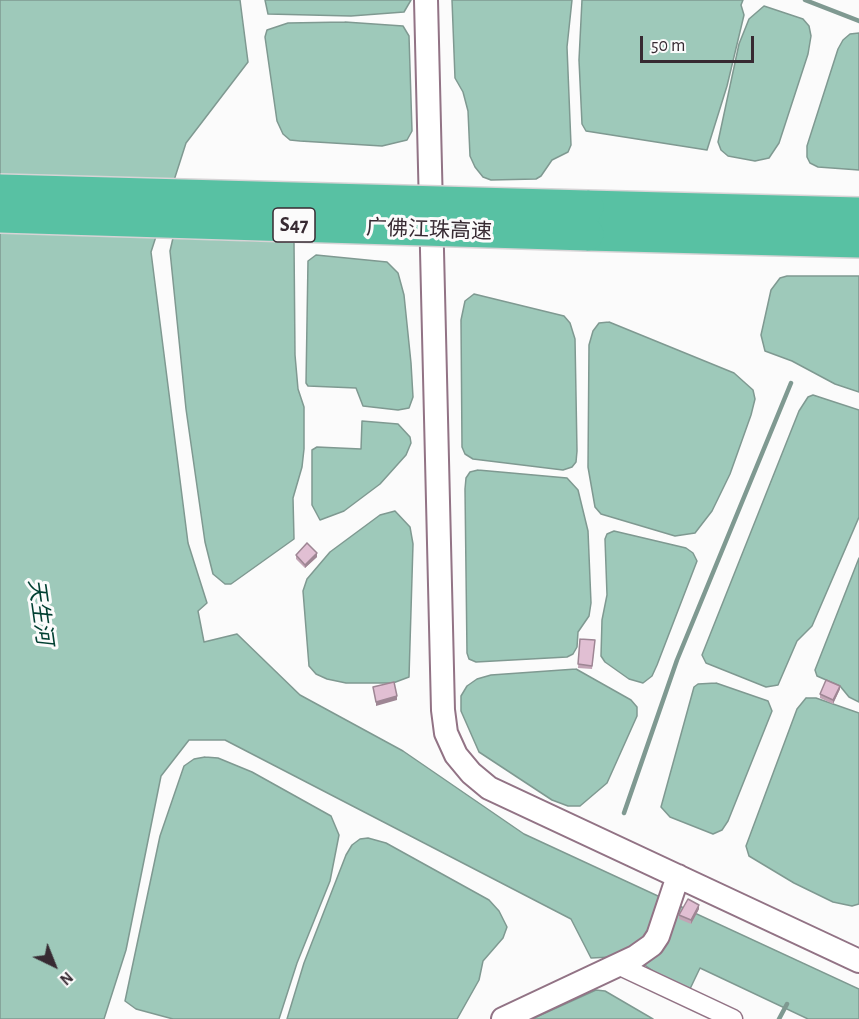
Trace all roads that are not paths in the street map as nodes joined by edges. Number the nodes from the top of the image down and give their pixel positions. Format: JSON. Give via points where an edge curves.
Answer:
{"nodes":[{"id":1,"x":426,"y":0,"type":"edge"},
{"id":2,"x":0,"y":191,"type":"edge"},
{"id":3,"x":859,"y":214,"type":"edge"},
{"id":4,"x":0,"y":216,"type":"edge"},
{"id":5,"x":587,"y":221,"type":"junction"},
{"id":6,"x":859,"y":241,"type":"edge"},
{"id":7,"x":678,"y":876,"type":"junction"},
{"id":8,"x":859,"y":961,"type":"edge"},
{"id":9,"x":618,"y":965,"type":"junction"},
{"id":10,"x":503,"y":1019,"type":"edge"},
{"id":11,"x":733,"y":1019,"type":"edge"}],
"edges":[{"from":1,"to":7,"type":"street","via":[[446,733],[456,755],[489,788]]},
{"from":2,"to":5,"type":"highway","name":"广佛江珠高速","number":"S47","bridge":true},
{"from":3,"to":5,"type":"highway","name":"广佛江珠高速","number":"S47"},
{"from":4,"to":5,"type":"highway","name":"广佛江珠高速","number":"S47","bridge":true},
{"from":5,"to":6,"type":"highway","name":"广佛江珠高速","number":"S47"},
{"from":7,"to":8,"type":"street"},
{"from":7,"to":9,"type":"street","via":[[658,936],[644,952]]},
{"from":9,"to":10,"type":"street"},
{"from":9,"to":11,"type":"street"}]}
